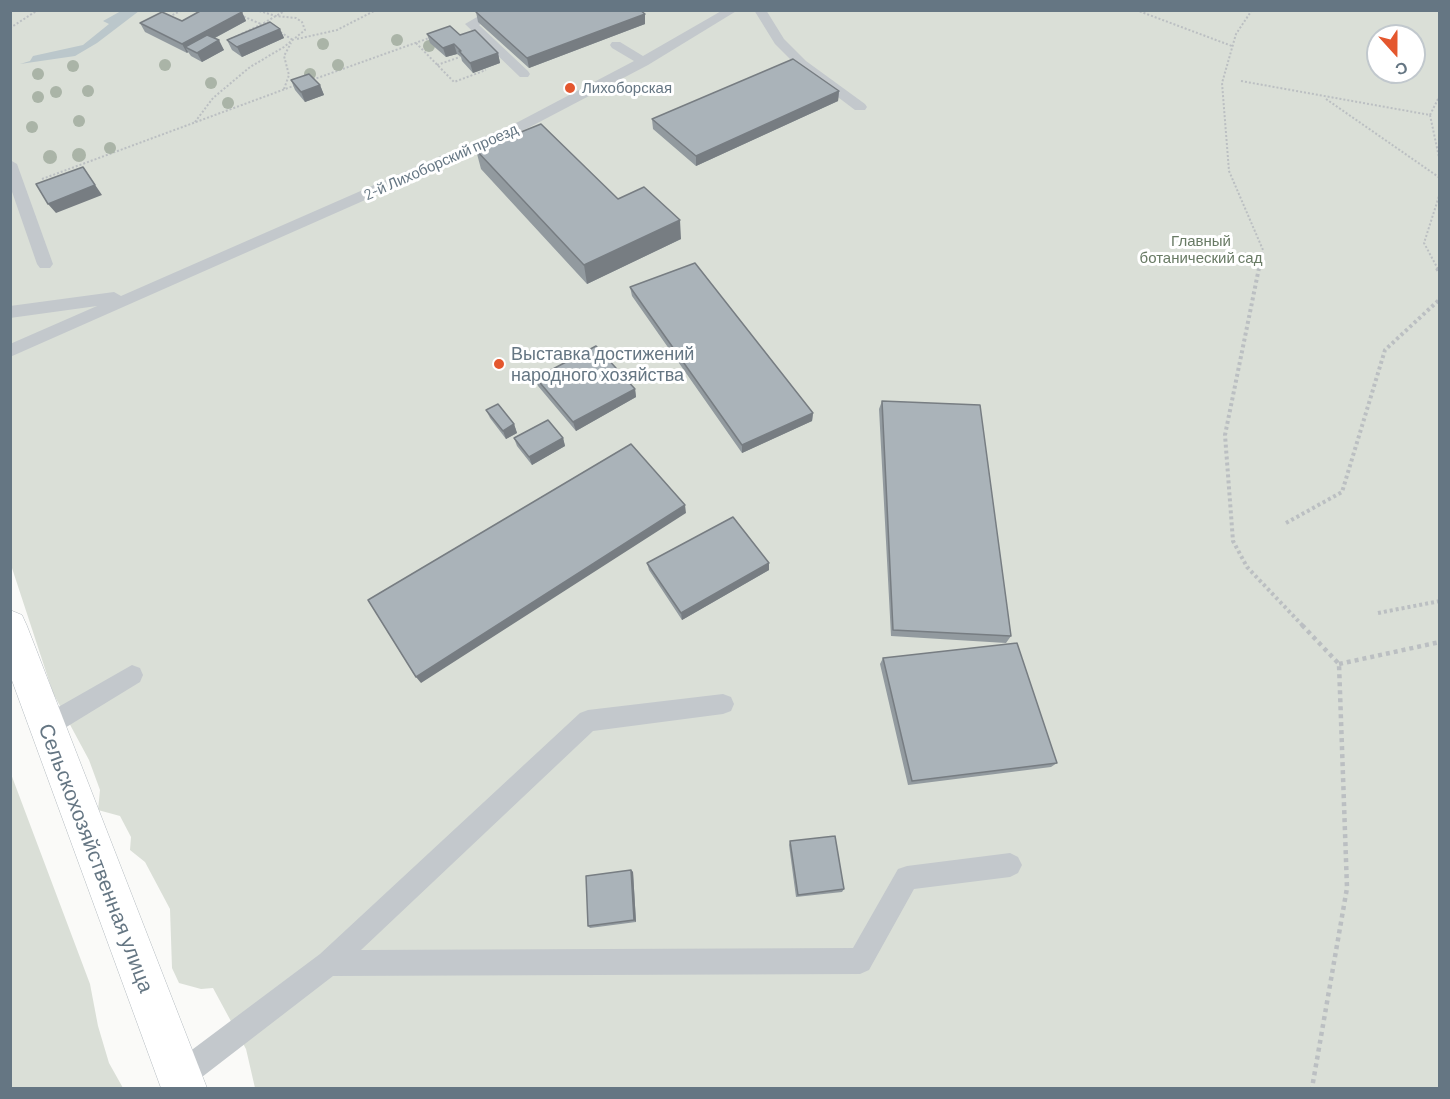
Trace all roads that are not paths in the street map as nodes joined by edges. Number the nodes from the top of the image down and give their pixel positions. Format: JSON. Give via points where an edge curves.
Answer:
{"nodes":[{"id":1,"x":499,"y":10,"type":"edge"},
{"id":2,"x":732,"y":10,"type":"edge"},
{"id":3,"x":760,"y":10,"type":"edge"},
{"id":4,"x":616,"y":45,"type":"dead end"},
{"id":5,"x":644,"y":62,"type":"junction"},
{"id":6,"x":524,"y":74,"type":"dead end"},
{"id":7,"x":860,"y":107,"type":"dead end"},
{"id":8,"x":10,"y":164,"type":"edge"},
{"id":9,"x":45,"y":264,"type":"dead end"},
{"id":10,"x":140,"y":294,"type":"junction"},
{"id":11,"x":10,"y":312,"type":"edge"},
{"id":12,"x":10,"y":351,"type":"edge"},
{"id":13,"x":10,"y":626,"type":"edge"},
{"id":14,"x":132,"y":675,"type":"dead end"},
{"id":15,"x":723,"y":704,"type":"dead end"},
{"id":16,"x":47,"y":726,"type":"junction"},
{"id":17,"x":1010,"y":865,"type":"dead end"},
{"id":18,"x":329,"y":963,"type":"junction"},
{"id":19,"x":181,"y":1083,"type":"edge"}],
"edges":[{"from":1,"to":6,"type":"lane","via":[[471,24]]},
{"from":2,"to":5,"type":"lane","name":"2-й Лихоборский проезд"},
{"from":3,"to":7,"type":"lane","via":[[779,41],[802,64]]},
{"from":4,"to":5,"type":"lane"},
{"from":5,"to":10,"type":"lane","name":"2-й Лихоборский проезд","via":[[523,125]]},
{"from":8,"to":9,"type":"lane"},
{"from":10,"to":11,"type":"lane","name":"2-й Лихоборский проезд"},
{"from":10,"to":12,"type":"lane","name":"2-й Лихоборский проезд"},
{"from":13,"to":16,"type":"main road","name":"Сельскохозяйственная улица"},
{"from":14,"to":16,"type":"lane"},
{"from":15,"to":18,"type":"lane","via":[[588,721]]},
{"from":16,"to":19,"type":"main road","name":"Сельскохозяйственная улица"},
{"from":17,"to":18,"type":"lane","via":[[907,878],[860,961]]},
{"from":18,"to":19,"type":"lane"}]}
